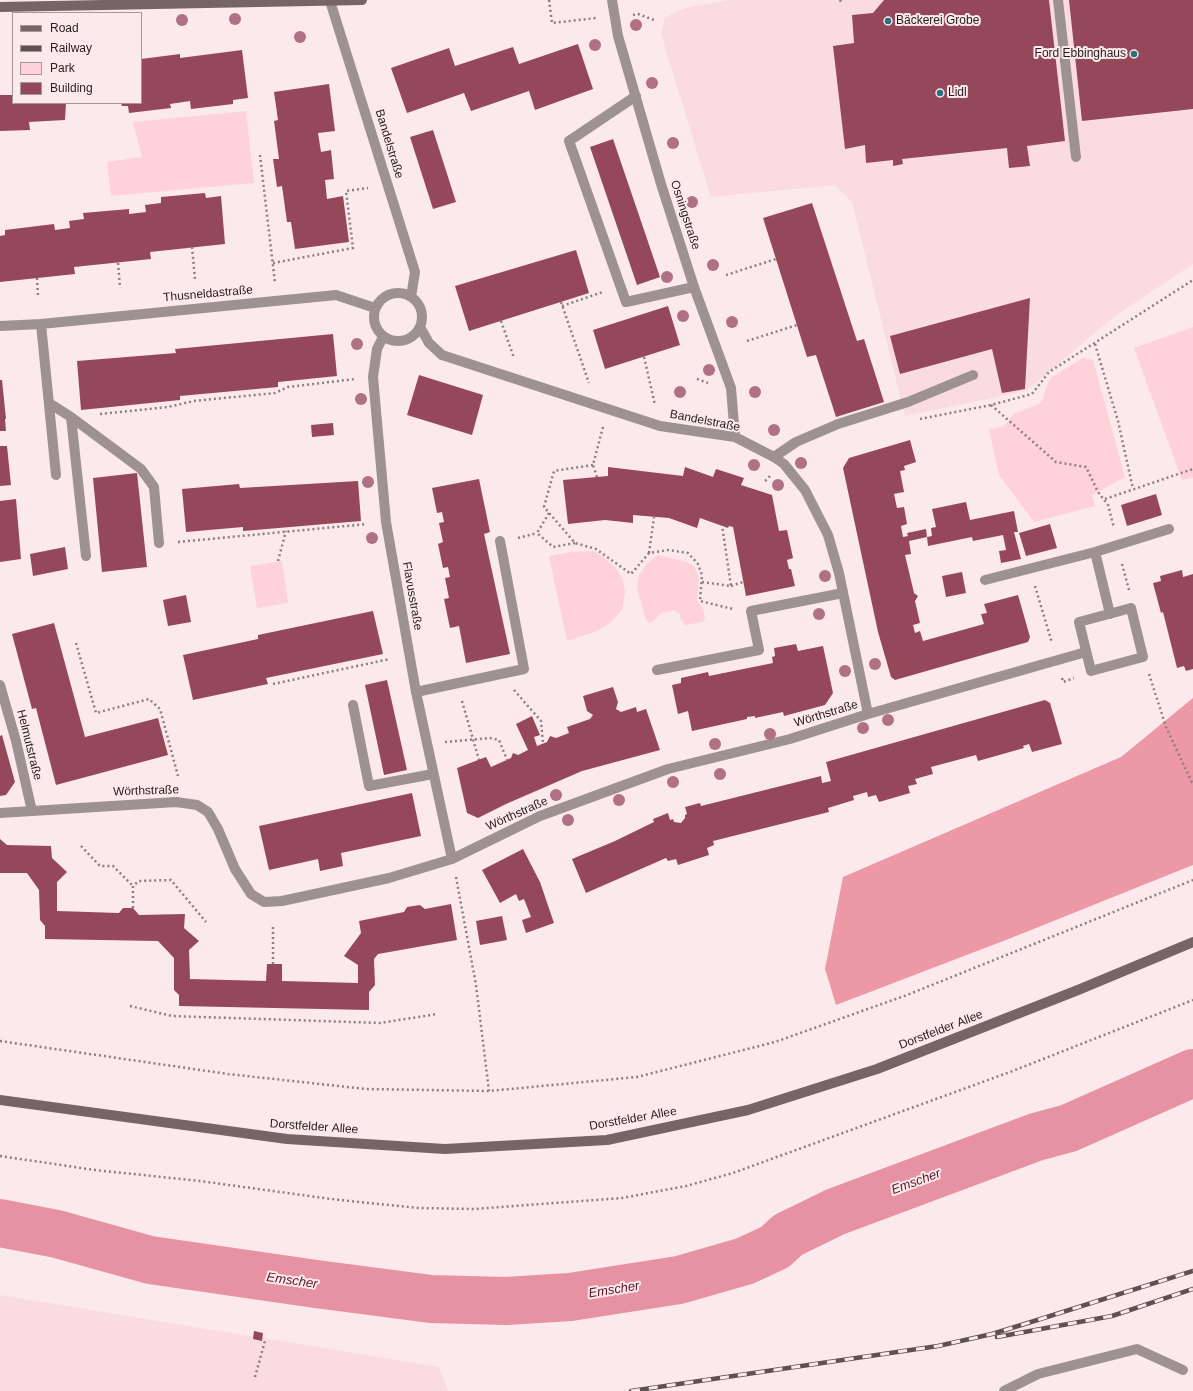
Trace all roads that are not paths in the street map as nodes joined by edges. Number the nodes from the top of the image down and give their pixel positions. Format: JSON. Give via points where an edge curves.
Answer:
{"nodes":[{"id":1,"x":330,"y":0,"type":"edge"},
{"id":2,"x":362,"y":0,"type":"edge"},
{"id":3,"x":612,"y":0,"type":"edge"},
{"id":4,"x":1058,"y":0,"type":"edge"},
{"id":5,"x":0,"y":7,"type":"edge"},
{"id":6,"x":636,"y":96,"type":"junction"},
{"id":7,"x":1076,"y":157,"type":"dead end"},
{"id":8,"x":694,"y":287,"type":"junction"},
{"id":9,"x":411,"y":297,"type":"junction"},
{"id":10,"x":375,"y":308,"type":"junction"},
{"id":11,"x":41,"y":324,"type":"junction"},
{"id":12,"x":0,"y":326,"type":"edge"},
{"id":13,"x":420,"y":327,"type":"junction"},
{"id":14,"x":383,"y":337,"type":"junction"},
{"id":15,"x":973,"y":375,"type":"dead end"},
{"id":16,"x":49,"y":403,"type":"junction"},
{"id":17,"x":71,"y":417,"type":"junction"},
{"id":18,"x":735,"y":437,"type":"junction"},
{"id":19,"x":774,"y":457,"type":"junction"},
{"id":20,"x":56,"y":475,"type":"dead end"},
{"id":21,"x":1169,"y":529,"type":"dead end"},
{"id":22,"x":500,"y":541,"type":"dead end"},
{"id":23,"x":160,"y":543,"type":"road end"},
{"id":24,"x":1095,"y":552,"type":"junction"},
{"id":25,"x":86,"y":556,"type":"dead end"},
{"id":26,"x":985,"y":580,"type":"dead end"},
{"id":27,"x":843,"y":593,"type":"junction"},
{"id":28,"x":1110,"y":614,"type":"junction"},
{"id":29,"x":1086,"y":652,"type":"junction"},
{"id":30,"x":657,"y":670,"type":"dead end"},
{"id":31,"x":0,"y":685,"type":"edge"},
{"id":32,"x":416,"y":692,"type":"junction"},
{"id":33,"x":353,"y":705,"type":"dead end"},
{"id":34,"x":868,"y":714,"type":"junction"},
{"id":35,"x":433,"y":774,"type":"junction"},
{"id":36,"x":32,"y":811,"type":"junction"},
{"id":37,"x":0,"y":813,"type":"edge"},
{"id":38,"x":452,"y":859,"type":"junction"},
{"id":39,"x":1193,"y":942,"type":"edge"},
{"id":40,"x":0,"y":1100,"type":"edge"},
{"id":41,"x":1183,"y":1370,"type":"dead end"},
{"id":42,"x":1004,"y":1391,"type":"edge"}],
"edges":[{"from":1,"to":2,"type":"main road"},
{"from":1,"to":5,"type":"main road"},
{"from":1,"to":9,"type":"street","name":"Bandelstraße","via":[[415,272]]},
{"from":3,"to":6,"type":"street","name":"Osningstraße","via":[[618,36]]},
{"from":4,"to":7,"type":"street"},
{"from":6,"to":8,"type":"street","name":"Osningstraße"},
{"from":6,"to":8,"type":"street","via":[[569,141],[626,302]]},
{"from":8,"to":18,"type":"street","name":"Osningstraße","via":[[731,388]]},
{"from":9,"to":10,"type":"street","via":[[399,293],[390,294]]},
{"from":9,"to":13,"type":"street","via":[[420,306]]},
{"from":10,"to":11,"type":"street","name":"Thusneldastraße","via":[[336,295]]},
{"from":10,"to":14,"type":"street","via":[[375,325]]},
{"from":11,"to":12,"type":"street","name":"Thusneldastraße"},
{"from":11,"to":16,"type":"street"},
{"from":13,"to":14,"type":"street","via":[[413,337],[406,340],[397,342]]},
{"from":13,"to":18,"type":"street","name":"Bandelstraße","via":[[429,343],[442,355],[660,426]]},
{"from":14,"to":32,"type":"street","name":"Flavusstraße","via":[[377,349],[373,377],[386,522]]},
{"from":15,"to":19,"type":"street","via":[[908,402],[838,424],[796,442]]},
{"from":16,"to":17,"type":"street"},
{"from":16,"to":20,"type":"street"},
{"from":17,"to":23,"type":"street","via":[[141,469],[154,487]]},
{"from":17,"to":25,"type":"street"},
{"from":18,"to":19,"type":"street","name":"Bandelstraße"},
{"from":19,"to":27,"type":"street","name":"Bandelstraße","via":[[784,464],[805,490],[828,535]]},
{"from":21,"to":24,"type":"street"},
{"from":22,"to":32,"type":"street","via":[[524,669]]},
{"from":24,"to":26,"type":"street"},
{"from":24,"to":28,"type":"street"},
{"from":27,"to":30,"type":"street","via":[[751,611],[759,650]]},
{"from":27,"to":34,"type":"street","name":"Bandelstraße"},
{"from":28,"to":29,"type":"street","via":[[1079,622]]},
{"from":28,"to":29,"type":"street","via":[[1130,608],[1143,657],[1091,671]]},
{"from":29,"to":34,"type":"street","name":"Wörthstraße"},
{"from":31,"to":36,"type":"street","name":"Helmutstraße"},
{"from":32,"to":35,"type":"street","name":"Flavusstraße"},
{"from":33,"to":35,"type":"street","via":[[369,786]]},
{"from":34,"to":38,"type":"street","name":"Wörthstraße","via":[[790,739],[668,769],[540,816]]},
{"from":35,"to":38,"type":"street","name":"Flavusstraße"},
{"from":36,"to":37,"type":"street","name":"Wörthstraße"},
{"from":36,"to":38,"type":"street","name":"Wörthstraße","via":[[176,802],[197,805],[211,817],[243,883],[251,894],[268,903],[330,892]]},
{"from":39,"to":40,"type":"main road","name":"Dorstfelder Allee","via":[[877,1069],[748,1110],[607,1140],[445,1149],[287,1139]]},
{"from":41,"to":42,"type":"street","via":[[1137,1349],[1038,1374]]}]}
